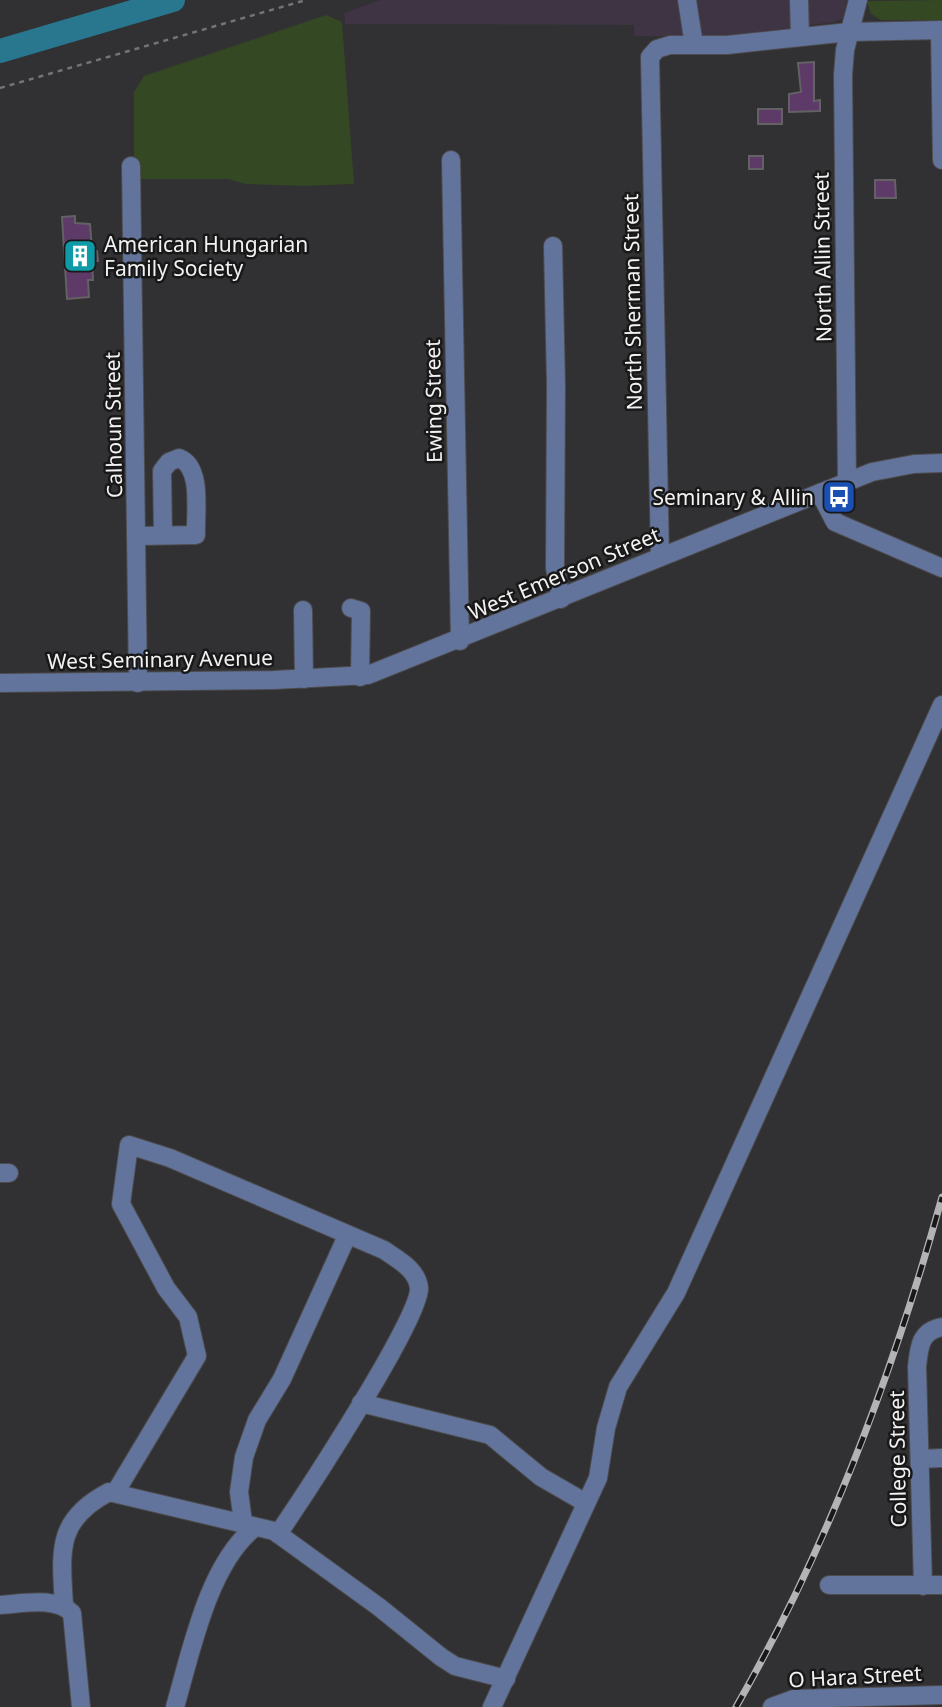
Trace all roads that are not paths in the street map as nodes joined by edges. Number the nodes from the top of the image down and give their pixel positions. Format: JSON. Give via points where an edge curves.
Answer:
{"nodes":[{"id":1,"x":687,"y":0,"type":"edge"},
{"id":2,"x":799,"y":0,"type":"edge"},
{"id":3,"x":858,"y":0,"type":"edge"},
{"id":4,"x":941,"y":30,"type":"edge"},
{"id":5,"x":849,"y":32,"type":"junction"},
{"id":6,"x":800,"y":37,"type":"junction"},
{"id":7,"x":694,"y":45,"type":"junction"},
{"id":8,"x":452,"y":160,"type":"dead end"},
{"id":9,"x":942,"y":160,"type":"edge"},
{"id":10,"x":131,"y":166,"type":"dead end"},
{"id":11,"x":553,"y":246,"type":"dead end"},
{"id":12,"x":942,"y":463,"type":"edge"},
{"id":13,"x":847,"y":482,"type":"junction"},
{"id":14,"x":820,"y":493,"type":"junction"},
{"id":15,"x":138,"y":536,"type":"junction"},
{"id":16,"x":163,"y":536,"type":"dead end"},
{"id":17,"x":660,"y":557,"type":"junction"},
{"id":18,"x":942,"y":568,"type":"edge"},
{"id":19,"x":561,"y":600,"type":"junction"},
{"id":20,"x":351,"y":608,"type":"dead end"},
{"id":21,"x":303,"y":610,"type":"dead end"},
{"id":22,"x":460,"y":641,"type":"junction"},
{"id":23,"x":360,"y":677,"type":"junction"},
{"id":24,"x":312,"y":679,"type":"junction"},
{"id":25,"x":138,"y":682,"type":"junction"},
{"id":26,"x":0,"y":683,"type":"edge"},
{"id":27,"x":942,"y":705,"type":"edge"},
{"id":28,"x":347,"y":1236,"type":"junction"},
{"id":29,"x":934,"y":1330,"type":"edge"},
{"id":30,"x":360,"y":1403,"type":"junction"},
{"id":31,"x":942,"y":1458,"type":"edge"},
{"id":32,"x":919,"y":1459,"type":"junction"},
{"id":33,"x":115,"y":1493,"type":"junction"},
{"id":34,"x":586,"y":1503,"type":"junction"},
{"id":35,"x":249,"y":1525,"type":"junction"},
{"id":36,"x":278,"y":1534,"type":"junction"},
{"id":37,"x":829,"y":1585,"type":"dead end"},
{"id":38,"x":942,"y":1585,"type":"edge"},
{"id":39,"x":923,"y":1586,"type":"junction"},
{"id":40,"x":0,"y":1605,"type":"edge"},
{"id":41,"x":64,"y":1606,"type":"junction"},
{"id":42,"x":506,"y":1679,"type":"junction"},
{"id":43,"x":942,"y":1695,"type":"edge"},
{"id":44,"x":81,"y":1707,"type":"edge"},
{"id":45,"x":174,"y":1707,"type":"edge"},
{"id":46,"x":492,"y":1707,"type":"edge"},
{"id":47,"x":772,"y":1707,"type":"edge"}],
"edges":[{"from":1,"to":7,"type":"street"},
{"from":2,"to":6,"type":"street"},
{"from":3,"to":5,"type":"street","name":"North Allin Street"},
{"from":4,"to":5,"type":"street"},
{"from":4,"to":9,"type":"street"},
{"from":5,"to":6,"type":"street"},
{"from":5,"to":13,"type":"street","name":"North Allin Street","via":[[842,106]]},
{"from":6,"to":7,"type":"street"},
{"from":7,"to":17,"type":"street","name":"North Sherman Street","via":[[657,49],[650,57]]},
{"from":8,"to":22,"type":"street","name":"Ewing Street"},
{"from":10,"to":15,"type":"street","name":"Calhoun Street"},
{"from":11,"to":19,"type":"street","via":[[555,568]]},
{"from":12,"to":13,"type":"street","name":"West Emerson Street","via":[[891,467]]},
{"from":13,"to":14,"type":"street","name":"West Emerson Street"},
{"from":14,"to":17,"type":"street","name":"West Emerson Street"},
{"from":14,"to":18,"type":"street","via":[[835,522]]},
{"from":15,"to":16,"type":"street"},
{"from":15,"to":25,"type":"street","name":"Calhoun Street"},
{"from":17,"to":19,"type":"street","name":"West Emerson Street"},
{"from":19,"to":22,"type":"street","name":"West Emerson Street"},
{"from":20,"to":23,"type":"street","via":[[360,611]]},
{"from":21,"to":24,"type":"street"},
{"from":22,"to":23,"type":"street","name":"West Emerson Street"},
{"from":23,"to":24,"type":"street","name":"West Emerson Street"},
{"from":24,"to":25,"type":"street","name":"West Seminary Avenue"},
{"from":25,"to":26,"type":"street","name":"West Seminary Avenue"},
{"from":27,"to":34,"type":"street","via":[[676,1293],[618,1387],[598,1478]]},
{"from":28,"to":30,"type":"street","via":[[384,1250],[413,1271],[419,1287],[418,1303]]},
{"from":28,"to":33,"type":"street","via":[[170,1158],[129,1145],[121,1204],[166,1288],[188,1317],[197,1356]]},
{"from":28,"to":35,"type":"street","via":[[282,1379],[257,1420],[244,1457],[239,1492]]},
{"from":29,"to":32,"type":"street","name":"College Street","via":[[919,1346]]},
{"from":30,"to":34,"type":"street","via":[[490,1435],[541,1477]]},
{"from":30,"to":36,"type":"street"},
{"from":31,"to":32,"type":"street"},
{"from":32,"to":39,"type":"street","name":"College Street"},
{"from":33,"to":35,"type":"street"},
{"from":33,"to":41,"type":"street","via":[[88,1503],[63,1537]]},
{"from":34,"to":42,"type":"street"},
{"from":35,"to":36,"type":"street"},
{"from":35,"to":45,"type":"street","via":[[217,1578]]},
{"from":36,"to":42,"type":"street","via":[[455,1666]]},
{"from":37,"to":39,"type":"street"},
{"from":38,"to":39,"type":"street"},
{"from":40,"to":41,"type":"street"},
{"from":41,"to":44,"type":"street","via":[[74,1617]]},
{"from":42,"to":46,"type":"street"},
{"from":43,"to":47,"type":"street","name":"O Hara Street","via":[[793,1699]]}]}
